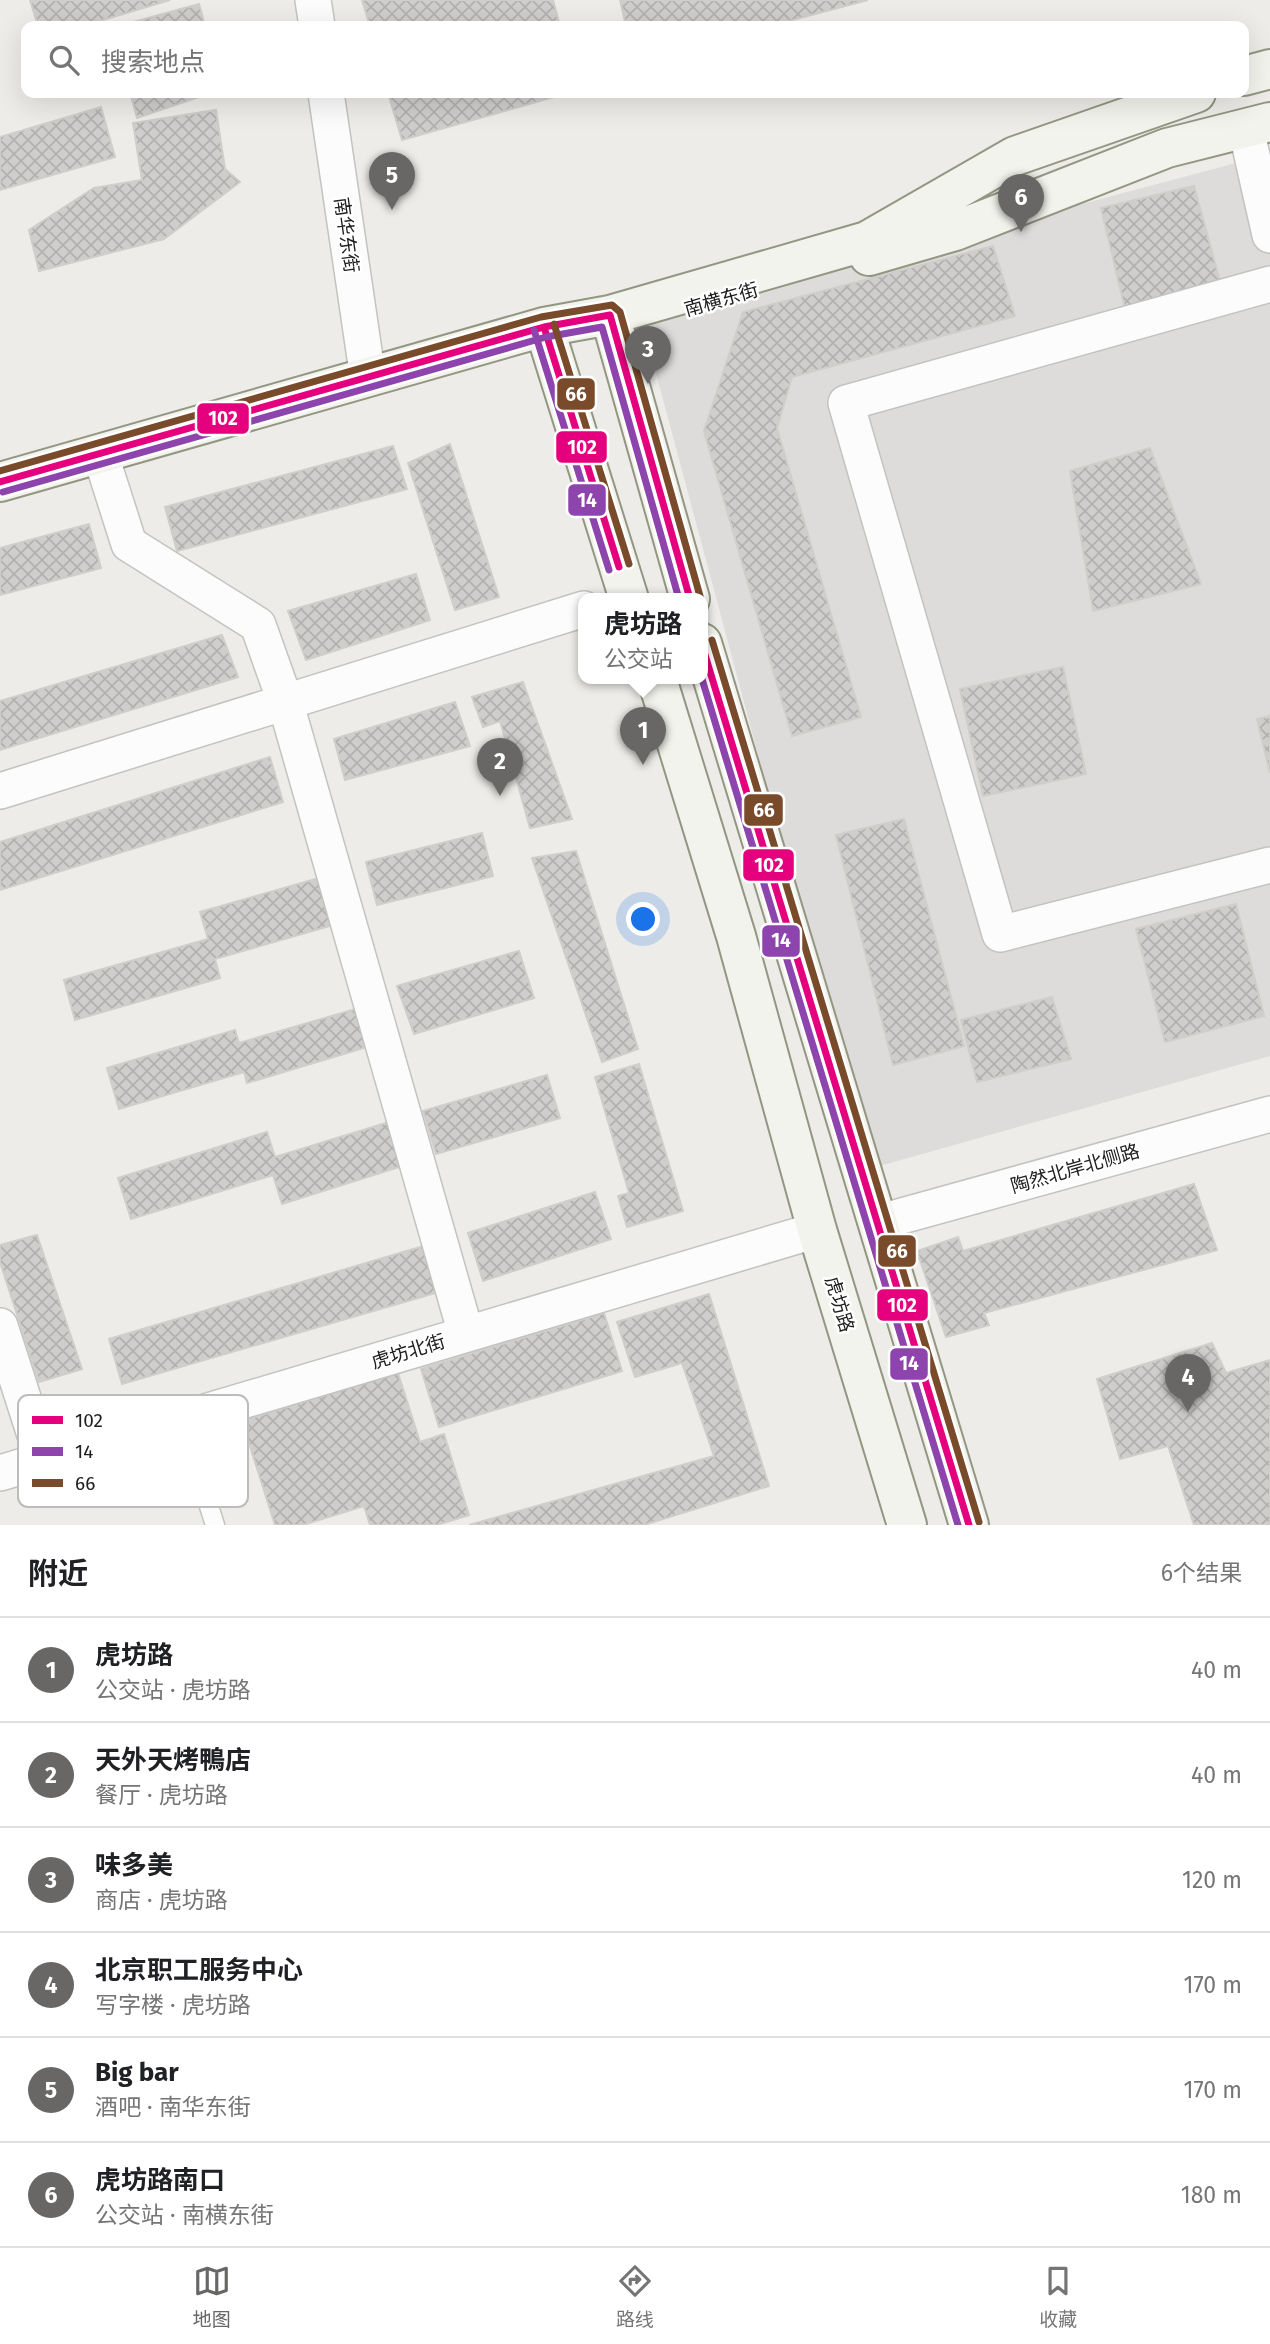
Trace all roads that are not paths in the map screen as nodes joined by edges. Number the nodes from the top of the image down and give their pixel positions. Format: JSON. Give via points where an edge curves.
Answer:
{"nodes":[{"id":1,"x":313,"y":0,"type":"edge"},
{"id":2,"x":316,"y":21,"type":"edge"},
{"id":3,"x":1270,"y":69,"type":"edge"},
{"id":4,"x":1249,"y":75,"type":"edge"},
{"id":5,"x":327,"y":98,"type":"edge"},
{"id":6,"x":1182,"y":98,"type":"edge"},
{"id":7,"x":1258,"y":125,"type":"edge"},
{"id":8,"x":1270,"y":235,"type":"edge"},
{"id":9,"x":1270,"y":284,"type":"edge"},
{"id":10,"x":610,"y":314,"type":"junction"},
{"id":11,"x":544,"y":327,"type":"junction"},
{"id":12,"x":369,"y":378,"type":"junction"},
{"id":13,"x":100,"y":453,"type":"junction"},
{"id":14,"x":11,"y":474,"type":"edge"},
{"id":15,"x":623,"y":593,"type":"edge"},
{"id":16,"x":688,"y":593,"type":"edge"},
{"id":17,"x":578,"y":611,"type":"edge"},
{"id":18,"x":708,"y":663,"type":"edge"},
{"id":19,"x":659,"y":684,"type":"edge"},
{"id":20,"x":285,"y":701,"type":"junction"},
{"id":21,"x":0,"y":792,"type":"edge"},
{"id":22,"x":1270,"y":865,"type":"edge"},
{"id":23,"x":1270,"y":1114,"type":"edge"},
{"id":24,"x":880,"y":1222,"type":"junction"},
{"id":25,"x":817,"y":1230,"type":"junction"},
{"id":26,"x":0,"y":1326,"type":"edge"},
{"id":27,"x":466,"y":1334,"type":"junction"},
{"id":28,"x":22,"y":1395,"type":"edge"},
{"id":29,"x":248,"y":1399,"type":"edge"},
{"id":30,"x":18,"y":1468,"type":"edge"},
{"id":31,"x":0,"y":1473,"type":"edge"},
{"id":32,"x":209,"y":1507,"type":"edge"},
{"id":33,"x":215,"y":1525,"type":"edge"},
{"id":34,"x":907,"y":1525,"type":"edge"},
{"id":35,"x":969,"y":1525,"type":"edge"}],
"edges":[{"from":1,"to":2,"type":"street"},
{"from":3,"to":4,"type":"main road"},
{"from":5,"to":12,"type":"street","name":"南华东街"},
{"from":6,"to":10,"type":"main road","name":"南横东街","via":[[1015,156],[867,241]]},
{"from":7,"to":8,"type":"street"},
{"from":7,"to":10,"type":"main road","name":"南横东街","via":[[1167,148],[954,231],[631,325]]},
{"from":9,"to":22,"type":"street","via":[[846,403],[1000,934]]},
{"from":10,"to":11,"type":"main road"},
{"from":10,"to":16,"type":"main road"},
{"from":11,"to":12,"type":"main road"},
{"from":11,"to":15,"type":"main road"},
{"from":12,"to":13,"type":"main road"},
{"from":13,"to":14,"type":"main road"},
{"from":13,"to":20,"type":"street","via":[[129,544],[258,625]]},
{"from":17,"to":20,"type":"street"},
{"from":18,"to":24,"type":"main road"},
{"from":19,"to":25,"type":"main road","name":"虎坊路","via":[[732,923]]},
{"from":20,"to":21,"type":"street"},
{"from":20,"to":27,"type":"street"},
{"from":23,"to":24,"type":"street","name":"陶然北岸北侧路"},
{"from":24,"to":35,"type":"main road"},
{"from":25,"to":27,"type":"street","name":"虎坊北街"},
{"from":25,"to":34,"type":"main road","name":"虎坊路"},
{"from":26,"to":28,"type":"street"},
{"from":27,"to":29,"type":"street","name":"虎坊北街"},
{"from":30,"to":31,"type":"street","name":"虎坊北街"},
{"from":32,"to":33,"type":"lane"}]}
